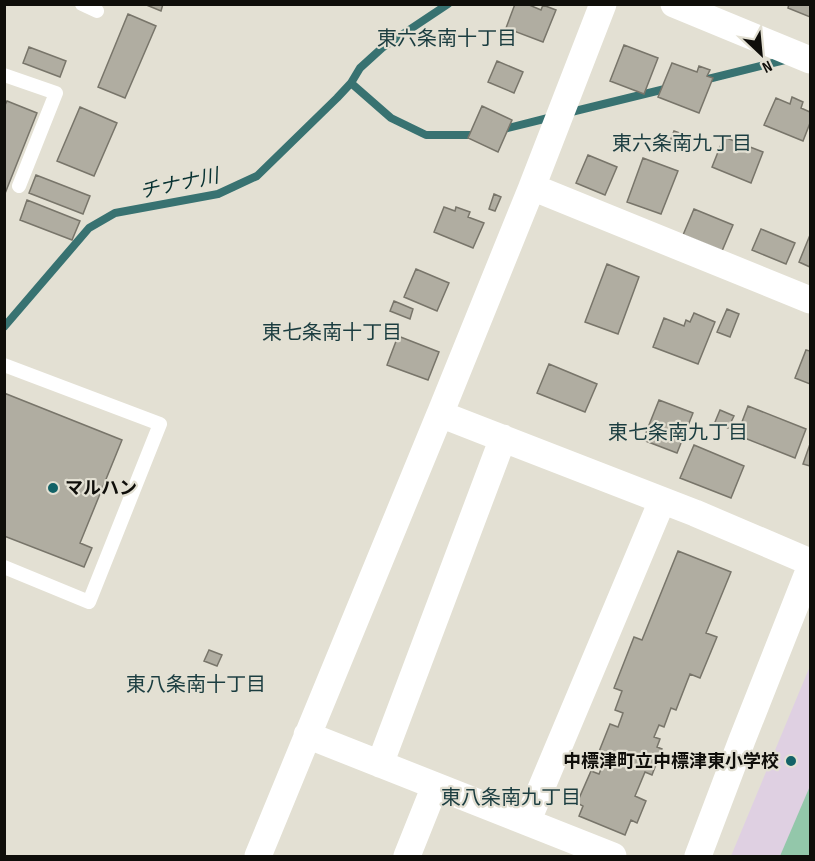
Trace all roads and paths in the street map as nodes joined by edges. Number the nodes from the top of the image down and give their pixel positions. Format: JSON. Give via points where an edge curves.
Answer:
{"nodes":[{"id":1,"x":82,"y":4,"type":"edge"},
{"id":2,"x":603,"y":4,"type":"edge"},
{"id":3,"x":674,"y":4,"type":"edge"},
{"id":4,"x":97,"y":11,"type":"dead end"},
{"id":5,"x":810,"y":60,"type":"edge"},
{"id":6,"x":4,"y":75,"type":"edge"},
{"id":7,"x":19,"y":186,"type":"dead end"},
{"id":8,"x":532,"y":187,"type":"junction"},
{"id":9,"x":810,"y":300,"type":"edge"},
{"id":10,"x":4,"y":365,"type":"edge"},
{"id":11,"x":440,"y":414,"type":"junction"},
{"id":12,"x":504,"y":438,"type":"junction"},
{"id":13,"x":662,"y":501,"type":"junction"},
{"id":14,"x":810,"y":562,"type":"edge"},
{"id":15,"x":4,"y":567,"type":"edge"},
{"id":16,"x":810,"y":568,"type":"edge"},
{"id":17,"x":307,"y":735,"type":"junction"},
{"id":18,"x":380,"y":764,"type":"junction"},
{"id":19,"x":435,"y":786,"type":"junction"},
{"id":20,"x":527,"y":822,"type":"junction"},
{"id":21,"x":553,"y":845,"type":"edge"},
{"id":22,"x":258,"y":856,"type":"edge"},
{"id":23,"x":407,"y":856,"type":"edge"},
{"id":24,"x":613,"y":856,"type":"edge"},
{"id":25,"x":698,"y":856,"type":"edge"}],
"edges":[{"from":1,"to":4,"type":"lane"},
{"from":2,"to":8,"type":"street"},
{"from":3,"to":5,"type":"street"},
{"from":6,"to":7,"type":"lane","via":[[56,93]]},
{"from":8,"to":9,"type":"street"},
{"from":8,"to":11,"type":"street"},
{"from":10,"to":15,"type":"lane","via":[[160,424],[89,602]]},
{"from":11,"to":12,"type":"street"},
{"from":11,"to":17,"type":"street"},
{"from":12,"to":13,"type":"street"},
{"from":12,"to":18,"type":"street"},
{"from":13,"to":14,"type":"street"},
{"from":13,"to":20,"type":"street"},
{"from":16,"to":25,"type":"street"},
{"from":17,"to":18,"type":"street"},
{"from":17,"to":22,"type":"street"},
{"from":18,"to":19,"type":"street"},
{"from":19,"to":20,"type":"street"},
{"from":19,"to":23,"type":"street"},
{"from":20,"to":21,"type":"street"},
{"from":21,"to":24,"type":"street"}]}
